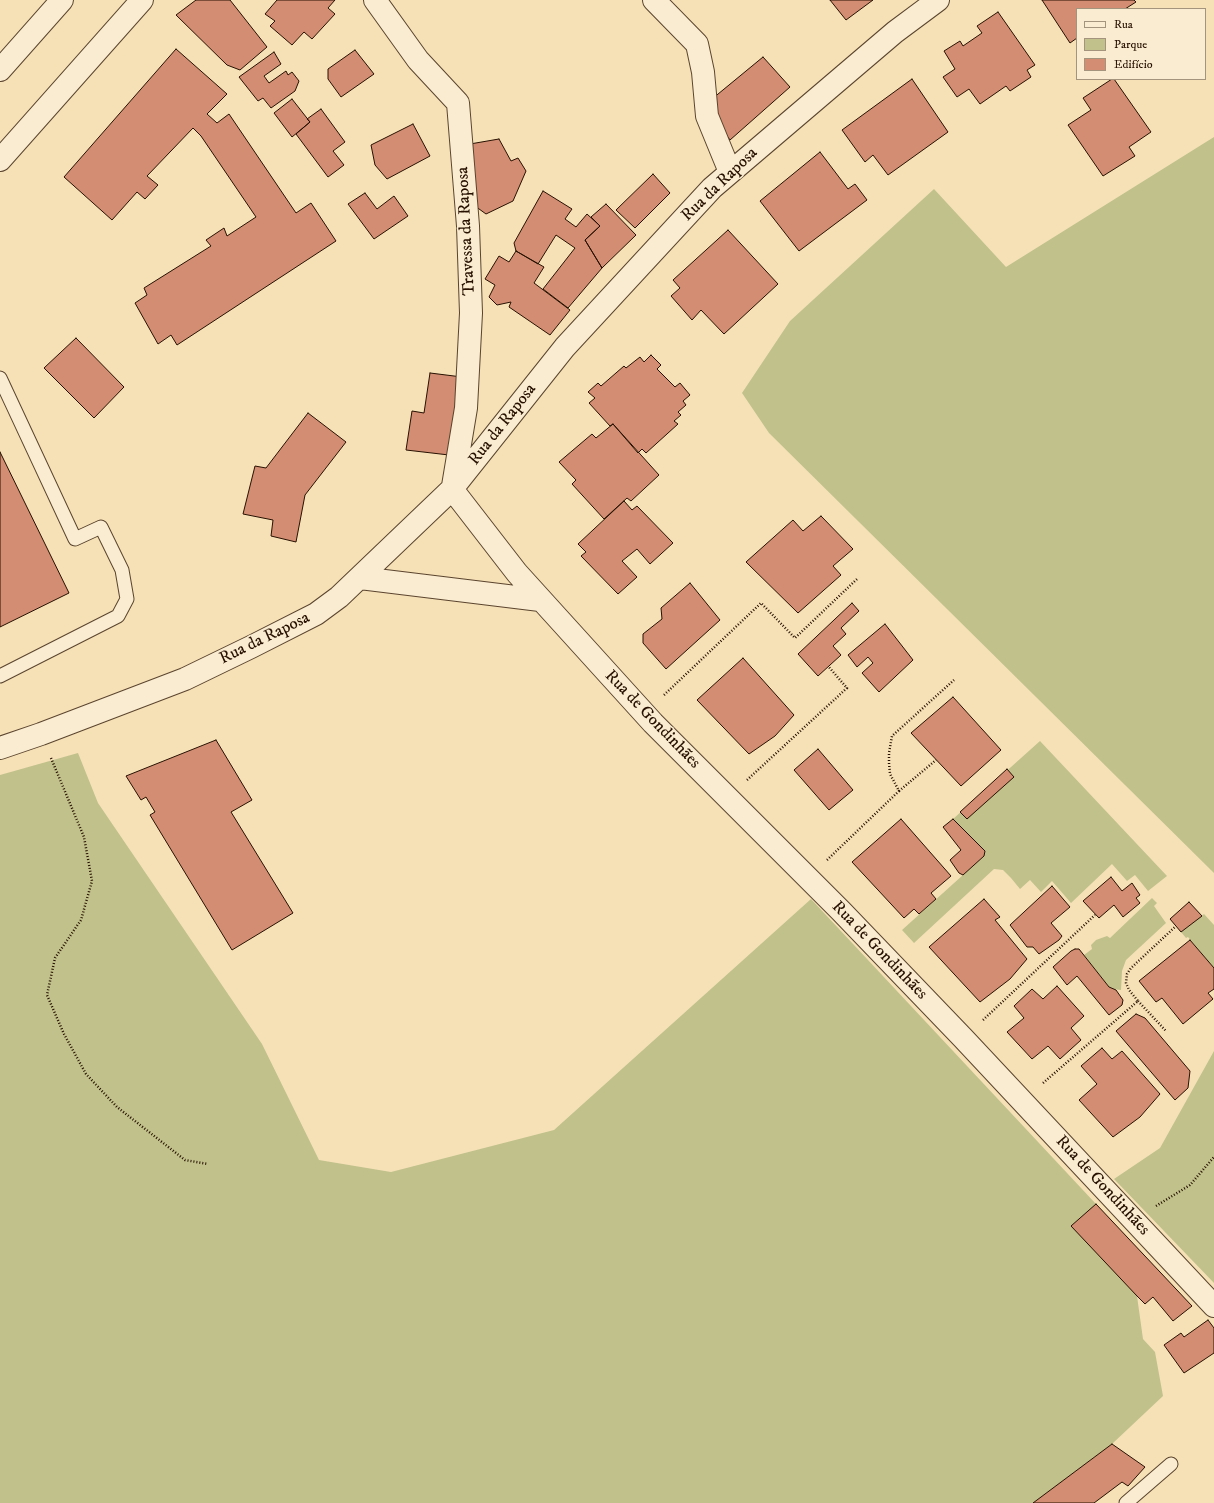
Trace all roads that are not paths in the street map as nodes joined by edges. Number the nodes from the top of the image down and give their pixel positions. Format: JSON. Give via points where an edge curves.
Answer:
{"nodes":[{"id":1,"x":62,"y":0,"type":"edge"},
{"id":2,"x":142,"y":0,"type":"edge"},
{"id":3,"x":375,"y":0,"type":"edge"},
{"id":4,"x":654,"y":0,"type":"edge"},
{"id":5,"x":938,"y":0,"type":"edge"},
{"id":6,"x":0,"y":70,"type":"edge"},
{"id":7,"x":0,"y":160,"type":"edge"},
{"id":8,"x":730,"y":172,"type":"junction"},
{"id":9,"x":0,"y":378,"type":"edge"},
{"id":10,"x":452,"y":490,"type":"junction"},
{"id":11,"x":360,"y":578,"type":"junction"},
{"id":12,"x":540,"y":600,"type":"junction"},
{"id":13,"x":0,"y":676,"type":"edge"},
{"id":14,"x":0,"y":748,"type":"edge"},
{"id":15,"x":1214,"y":1306,"type":"edge"},
{"id":16,"x":1171,"y":1464,"type":"dead end"},
{"id":17,"x":1126,"y":1503,"type":"edge"}],
"edges":[{"from":1,"to":6,"type":"street"},
{"from":2,"to":7,"type":"street"},
{"from":3,"to":10,"type":"street","name":"Travessa da Raposa","via":[[418,60],[458,103],[472,313],[466,408]]},
{"from":4,"to":8,"type":"street","via":[[698,44],[707,116]]},
{"from":5,"to":8,"type":"street","name":"Rua da Raposa","via":[[895,32]]},
{"from":8,"to":10,"type":"street","name":"Rua da Raposa","via":[[712,188],[565,347]]},
{"from":9,"to":13,"type":"lane","via":[[76,539],[101,527],[122,570],[127,599],[118,616]]},
{"from":10,"to":11,"type":"street","name":"Rua da Raposa"},
{"from":10,"to":12,"type":"street","name":"Rua de Gondinhães"},
{"from":11,"to":12,"type":"street"},
{"from":11,"to":14,"type":"street","name":"Rua da Raposa","via":[[316,614],[251,647],[185,678]]},
{"from":12,"to":15,"type":"street","name":"Rua de Gondinhães","via":[[644,713],[1023,1100]]},
{"from":16,"to":17,"type":"lane"}]}
